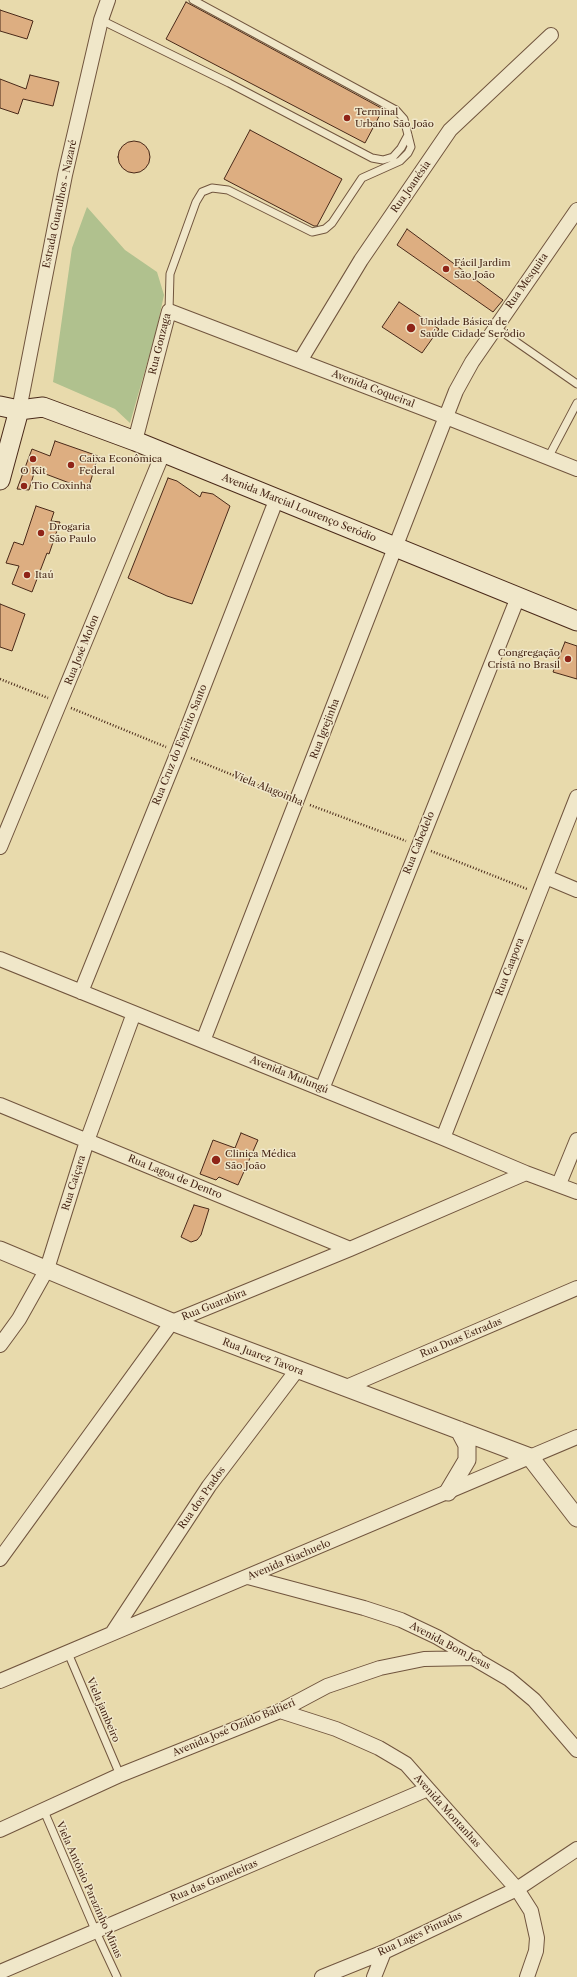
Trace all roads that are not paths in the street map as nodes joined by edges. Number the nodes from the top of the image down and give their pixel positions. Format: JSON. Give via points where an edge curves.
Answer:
{"nodes":[{"id":1,"x":108,"y":0,"type":"edge"},
{"id":2,"x":193,"y":0,"type":"edge"},
{"id":3,"x":101,"y":20,"type":"junction"},
{"id":4,"x":551,"y":35,"type":"dead end"},
{"id":5,"x":408,"y":135,"type":"junction"},
{"id":6,"x":577,"y":210,"type":"edge"},
{"id":7,"x":169,"y":311,"type":"junction"},
{"id":8,"x":495,"y":328,"type":"junction"},
{"id":9,"x":300,"y":361,"type":"junction"},
{"id":10,"x":577,"y":384,"type":"edge"},
{"id":11,"x":577,"y":403,"type":"edge"},
{"id":12,"x":0,"y":406,"type":"edge"},
{"id":13,"x":19,"y":410,"type":"junction"},
{"id":14,"x":446,"y":417,"type":"junction"},
{"id":15,"x":135,"y":441,"type":"junction"},
{"id":16,"x":163,"y":453,"type":"junction"},
{"id":17,"x":548,"y":458,"type":"junction"},
{"id":18,"x":577,"y":469,"type":"edge"},
{"id":19,"x":0,"y":480,"type":"edge"},
{"id":20,"x":276,"y":498,"type":"junction"},
{"id":21,"x":396,"y":547,"type":"junction"},
{"id":22,"x":518,"y":597,"type":"junction"},
{"id":23,"x":577,"y":621,"type":"edge"},
{"id":24,"x":577,"y":797,"type":"edge"},
{"id":25,"x":0,"y":847,"type":"edge"},
{"id":26,"x":546,"y":878,"type":"junction"},
{"id":27,"x":577,"y":890,"type":"edge"},
{"id":28,"x":0,"y":959,"type":"edge"},
{"id":29,"x":81,"y":992,"type":"junction"},
{"id":30,"x":134,"y":1013,"type":"junction"},
{"id":31,"x":203,"y":1041,"type":"junction"},
{"id":32,"x":322,"y":1089,"type":"junction"},
{"id":33,"x":0,"y":1105,"type":"edge"},
{"id":34,"x":444,"y":1138,"type":"junction"},
{"id":35,"x":577,"y":1140,"type":"edge"},
{"id":36,"x":87,"y":1141,"type":"junction"},
{"id":37,"x":526,"y":1173,"type":"junction"},
{"id":38,"x":559,"y":1184,"type":"junction"},
{"id":39,"x":577,"y":1192,"type":"edge"},
{"id":40,"x":350,"y":1249,"type":"junction"},
{"id":41,"x":0,"y":1250,"type":"edge"},
{"id":42,"x":47,"y":1269,"type":"junction"},
{"id":43,"x":577,"y":1288,"type":"edge"},
{"id":44,"x":172,"y":1322,"type":"junction"},
{"id":45,"x":0,"y":1345,"type":"edge"},
{"id":46,"x":297,"y":1370,"type":"junction"},
{"id":47,"x":344,"y":1388,"type":"junction"},
{"id":48,"x":459,"y":1430,"type":"junction"},
{"id":49,"x":577,"y":1437,"type":"edge"},
{"id":50,"x":530,"y":1457,"type":"junction"},
{"id":51,"x":448,"y":1492,"type":"junction"},
{"id":52,"x":577,"y":1518,"type":"edge"},
{"id":53,"x":0,"y":1559,"type":"edge"},
{"id":54,"x":248,"y":1577,"type":"junction"},
{"id":55,"x":114,"y":1632,"type":"junction"},
{"id":56,"x":68,"y":1653,"type":"junction"},
{"id":57,"x":476,"y":1658,"type":"junction"},
{"id":58,"x":0,"y":1681,"type":"edge"},
{"id":59,"x":280,"y":1711,"type":"junction"},
{"id":60,"x":572,"y":1734,"type":"edge"},
{"id":61,"x":577,"y":1750,"type":"edge"},
{"id":62,"x":120,"y":1775,"type":"junction"},
{"id":63,"x":428,"y":1788,"type":"junction"},
{"id":64,"x":44,"y":1811,"type":"junction"},
{"id":65,"x":0,"y":1830,"type":"edge"},
{"id":66,"x":577,"y":1848,"type":"edge"},
{"id":67,"x":517,"y":1889,"type":"junction"},
{"id":68,"x":96,"y":1932,"type":"junction"},
{"id":69,"x":384,"y":1952,"type":"junction"},
{"id":70,"x":0,"y":1972,"type":"edge"},
{"id":71,"x":117,"y":1977,"type":"edge"},
{"id":72,"x":322,"y":1977,"type":"edge"},
{"id":73,"x":374,"y":1977,"type":"edge"},
{"id":74,"x":527,"y":1977,"type":"edge"}],
"edges":[{"from":1,"to":3,"type":"street","name":"Estrada Guarulhos - Nazaré"},
{"from":2,"to":5,"type":"lane","via":[[396,110],[404,119]]},
{"from":3,"to":5,"type":"lane","via":[[372,158],[383,160],[393,157],[402,148]]},
{"from":3,"to":13,"type":"street","name":"Estrada Guarulhos - Nazaré","via":[[64,182]]},
{"from":4,"to":9,"type":"street","name":"Rua Joanésia","via":[[450,130],[361,260]]},
{"from":5,"to":7,"type":"lane","name":"Rua Gonzaga","via":[[411,147],[408,153],[400,162],[362,178],[332,223],[325,229],[312,232],[228,190],[212,188],[202,192],[170,274]]},
{"from":6,"to":8,"type":"street","name":"Rua Mesquita"},
{"from":7,"to":9,"type":"street","name":"Avenida Coqueiral"},
{"from":7,"to":15,"type":"street","name":"Rua Gonzaga"},
{"from":8,"to":10,"type":"lane"},
{"from":8,"to":14,"type":"street","name":"Rua Mesquita","via":[[472,362]]},
{"from":9,"to":14,"type":"street","name":"Avenida Coqueiral"},
{"from":11,"to":17,"type":"lane"},
{"from":12,"to":13,"type":"main road","name":"Avenida Marcial Lourenço Seródio"},
{"from":13,"to":15,"type":"main road","name":"Avenida Marcial Lourenço Seródio","via":[[43,407]]},
{"from":13,"to":19,"type":"main road"},
{"from":14,"to":17,"type":"street","name":"Avenida Coqueiral"},
{"from":14,"to":21,"type":"street","name":"Rua Igrejinha"},
{"from":15,"to":16,"type":"main road","name":"Avenida Marcial Lourenço Seródio"},
{"from":16,"to":20,"type":"main road","name":"Avenida Marcial Lourenço Seródio"},
{"from":16,"to":25,"type":"street","name":"Rua José Molon"},
{"from":17,"to":18,"type":"street","name":"Avenida Coqueiral"},
{"from":20,"to":21,"type":"main road","name":"Avenida Marcial Lourenço Seródio"},
{"from":20,"to":29,"type":"street","name":"Rua Cruz do Espírito Santo","via":[[178,752]]},
{"from":21,"to":22,"type":"main road","name":"Avenida Marcial Lourenço Seródio"},
{"from":21,"to":31,"type":"street","name":"Rua Igrejinha"},
{"from":22,"to":23,"type":"main road","name":"Avenida Marcial Lourenço Seródio"},
{"from":22,"to":32,"type":"street","name":"Rua Cabedelo"},
{"from":24,"to":26,"type":"street","name":"Rua Caapora"},
{"from":26,"to":27,"type":"street"},
{"from":26,"to":34,"type":"street","name":"Rua Caapora"},
{"from":28,"to":29,"type":"street","name":"Avenida Mulungú"},
{"from":29,"to":30,"type":"street","name":"Avenida Mulungú"},
{"from":30,"to":31,"type":"street","name":"Avenida Mulungú"},
{"from":30,"to":36,"type":"street","name":"Rua Caiçara"},
{"from":31,"to":32,"type":"street","name":"Avenida Mulungú"},
{"from":32,"to":34,"type":"street","name":"Avenida Mulungú"},
{"from":33,"to":36,"type":"street","name":"Rua Lagoa de Dentro"},
{"from":34,"to":37,"type":"street","name":"Avenida Mulungú"},
{"from":35,"to":38,"type":"street"},
{"from":36,"to":40,"type":"street","name":"Rua Lagoa de Dentro"},
{"from":36,"to":42,"type":"street","name":"Rua Caiçara"},
{"from":37,"to":38,"type":"street","name":"Avenida Mulungú"},
{"from":37,"to":40,"type":"street","name":"Rua Guarabira"},
{"from":38,"to":39,"type":"street","name":"Avenida Mulungú"},
{"from":40,"to":44,"type":"street","name":"Rua Guarabira"},
{"from":41,"to":42,"type":"street","name":"Rua Juarez Tavora"},
{"from":42,"to":44,"type":"street","name":"Rua Juarez Tavora"},
{"from":42,"to":45,"type":"street","name":"Rua Caiçara","via":[[19,1319]]},
{"from":43,"to":47,"type":"street","name":"Rua Duas Estradas"},
{"from":44,"to":46,"type":"street","name":"Rua Juarez Tavora"},
{"from":44,"to":53,"type":"street","name":"Rua Guarabira"},
{"from":46,"to":47,"type":"street","name":"Rua Juarez Tavora"},
{"from":46,"to":55,"type":"street","name":"Rua dos Prados","via":[[209,1486]]},
{"from":47,"to":48,"type":"street","name":"Rua Juarez Tavora"},
{"from":48,"to":50,"type":"street","name":"Rua Juarez Tavora"},
{"from":48,"to":51,"type":"street","via":[[467,1445],[467,1460]]},
{"from":49,"to":50,"type":"street","name":"Avenida Riachuelo"},
{"from":50,"to":51,"type":"street","name":"Avenida Riachuelo"},
{"from":50,"to":52,"type":"street"},
{"from":51,"to":54,"type":"street","name":"Avenida Riachuelo"},
{"from":54,"to":55,"type":"street","name":"Avenida Riachuelo"},
{"from":54,"to":57,"type":"street","name":"Avenida Bom Jesus","via":[[401,1620]]},
{"from":55,"to":56,"type":"street","name":"Avenida Riachuelo"},
{"from":56,"to":58,"type":"street","name":"Avenida Riachuelo"},
{"from":56,"to":62,"type":"lane","name":"Viela jambeiro"},
{"from":57,"to":59,"type":"street","name":"Avenida José Ozildo Baltieri","via":[[424,1659],[380,1668],[327,1686]]},
{"from":57,"to":60,"type":"street","name":"Avenida Bom Jesus","via":[[509,1679]]},
{"from":59,"to":62,"type":"street","name":"Avenida José Ozildo Baltieri"},
{"from":59,"to":63,"type":"street","name":"Avenida Montanhas","via":[[336,1729],[379,1748],[406,1764]]},
{"from":60,"to":61,"type":"street","name":"Avenida Bom Jesus"},
{"from":62,"to":64,"type":"street","name":"Avenida José Ozildo Baltieri"},
{"from":63,"to":67,"type":"street","name":"Avenida Montanhas"},
{"from":63,"to":68,"type":"street","name":"Rua das Gameleiras"},
{"from":64,"to":65,"type":"street","name":"Avenida José Ozildo Baltieri"},
{"from":64,"to":68,"type":"lane","name":"Viela Antônio Parazinho Minas"},
{"from":66,"to":67,"type":"street","name":"Rua Lages Pintadas"},
{"from":67,"to":69,"type":"street","name":"Rua Lages Pintadas"},
{"from":67,"to":74,"type":"street","name":"Avenida Montanhas","via":[[531,1911],[537,1938],[536,1951]]},
{"from":68,"to":70,"type":"street","name":"Rua das Gameleiras"},
{"from":68,"to":71,"type":"lane","name":"Viela Antônio Parazinho Minas"},
{"from":69,"to":72,"type":"street","name":"Rua Lages Pintadas"},
{"from":69,"to":73,"type":"street"}]}
